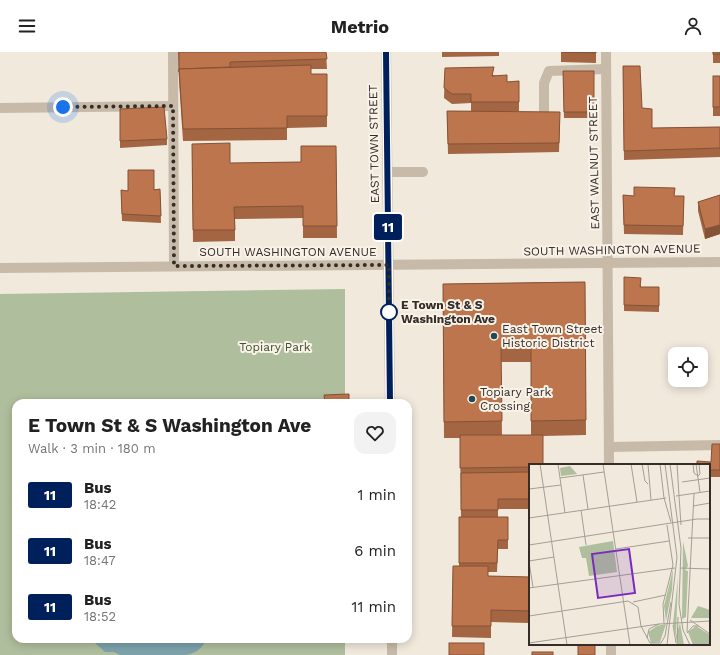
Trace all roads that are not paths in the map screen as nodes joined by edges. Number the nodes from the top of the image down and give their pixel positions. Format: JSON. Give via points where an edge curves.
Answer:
{"nodes":[{"id":1,"x":173,"y":52,"type":"edge"},
{"id":2,"x":386,"y":52,"type":"edge"},
{"id":3,"x":606,"y":52,"type":"edge"},
{"id":4,"x":606,"y":69,"type":"junction"},
{"id":5,"x":173,"y":106,"type":"junction"},
{"id":6,"x":0,"y":108,"type":"edge"},
{"id":7,"x":544,"y":111,"type":"edge"},
{"id":8,"x":388,"y":172,"type":"junction"},
{"id":9,"x":423,"y":172,"type":"dead end"},
{"id":10,"x":720,"y":262,"type":"edge"},
{"id":11,"x":608,"y":263,"type":"junction"},
{"id":12,"x":389,"y":265,"type":"junction"},
{"id":13,"x":174,"y":266,"type":"junction"},
{"id":14,"x":0,"y":268,"type":"edge"},
{"id":15,"x":390,"y":399,"type":"edge"},
{"id":16,"x":720,"y":445,"type":"edge"},
{"id":17,"x":609,"y":447,"type":"junction"},
{"id":18,"x":609,"y":464,"type":"edge"},
{"id":19,"x":392,"y":643,"type":"edge"},
{"id":20,"x":392,"y":655,"type":"edge"}],
"edges":[{"from":1,"to":5,"type":"street"},
{"from":2,"to":8,"type":"street","name":"EAST TOWN STREET"},
{"from":3,"to":4,"type":"street","name":"EAST WALNUT STREET"},
{"from":4,"to":7,"type":"street","via":[[549,71],[544,83]]},
{"from":4,"to":11,"type":"street","name":"EAST WALNUT STREET"},
{"from":5,"to":6,"type":"street"},
{"from":5,"to":13,"type":"street"},
{"from":8,"to":9,"type":"street"},
{"from":8,"to":12,"type":"street","name":"EAST TOWN STREET"},
{"from":10,"to":11,"type":"street","name":"SOUTH WASHINGTON AVENUE"},
{"from":11,"to":12,"type":"street","name":"SOUTH WASHINGTON AVENUE"},
{"from":11,"to":17,"type":"street","name":"EAST WALNUT STREET"},
{"from":12,"to":13,"type":"street","name":"SOUTH WASHINGTON AVENUE"},
{"from":12,"to":15,"type":"street","name":"EAST TOWN STREET"},
{"from":13,"to":14,"type":"street","name":"SOUTH WASHINGTON AVENUE"},
{"from":16,"to":17,"type":"street"},
{"from":17,"to":18,"type":"street","name":"EAST WALNUT STREET"},
{"from":19,"to":20,"type":"street"}]}
